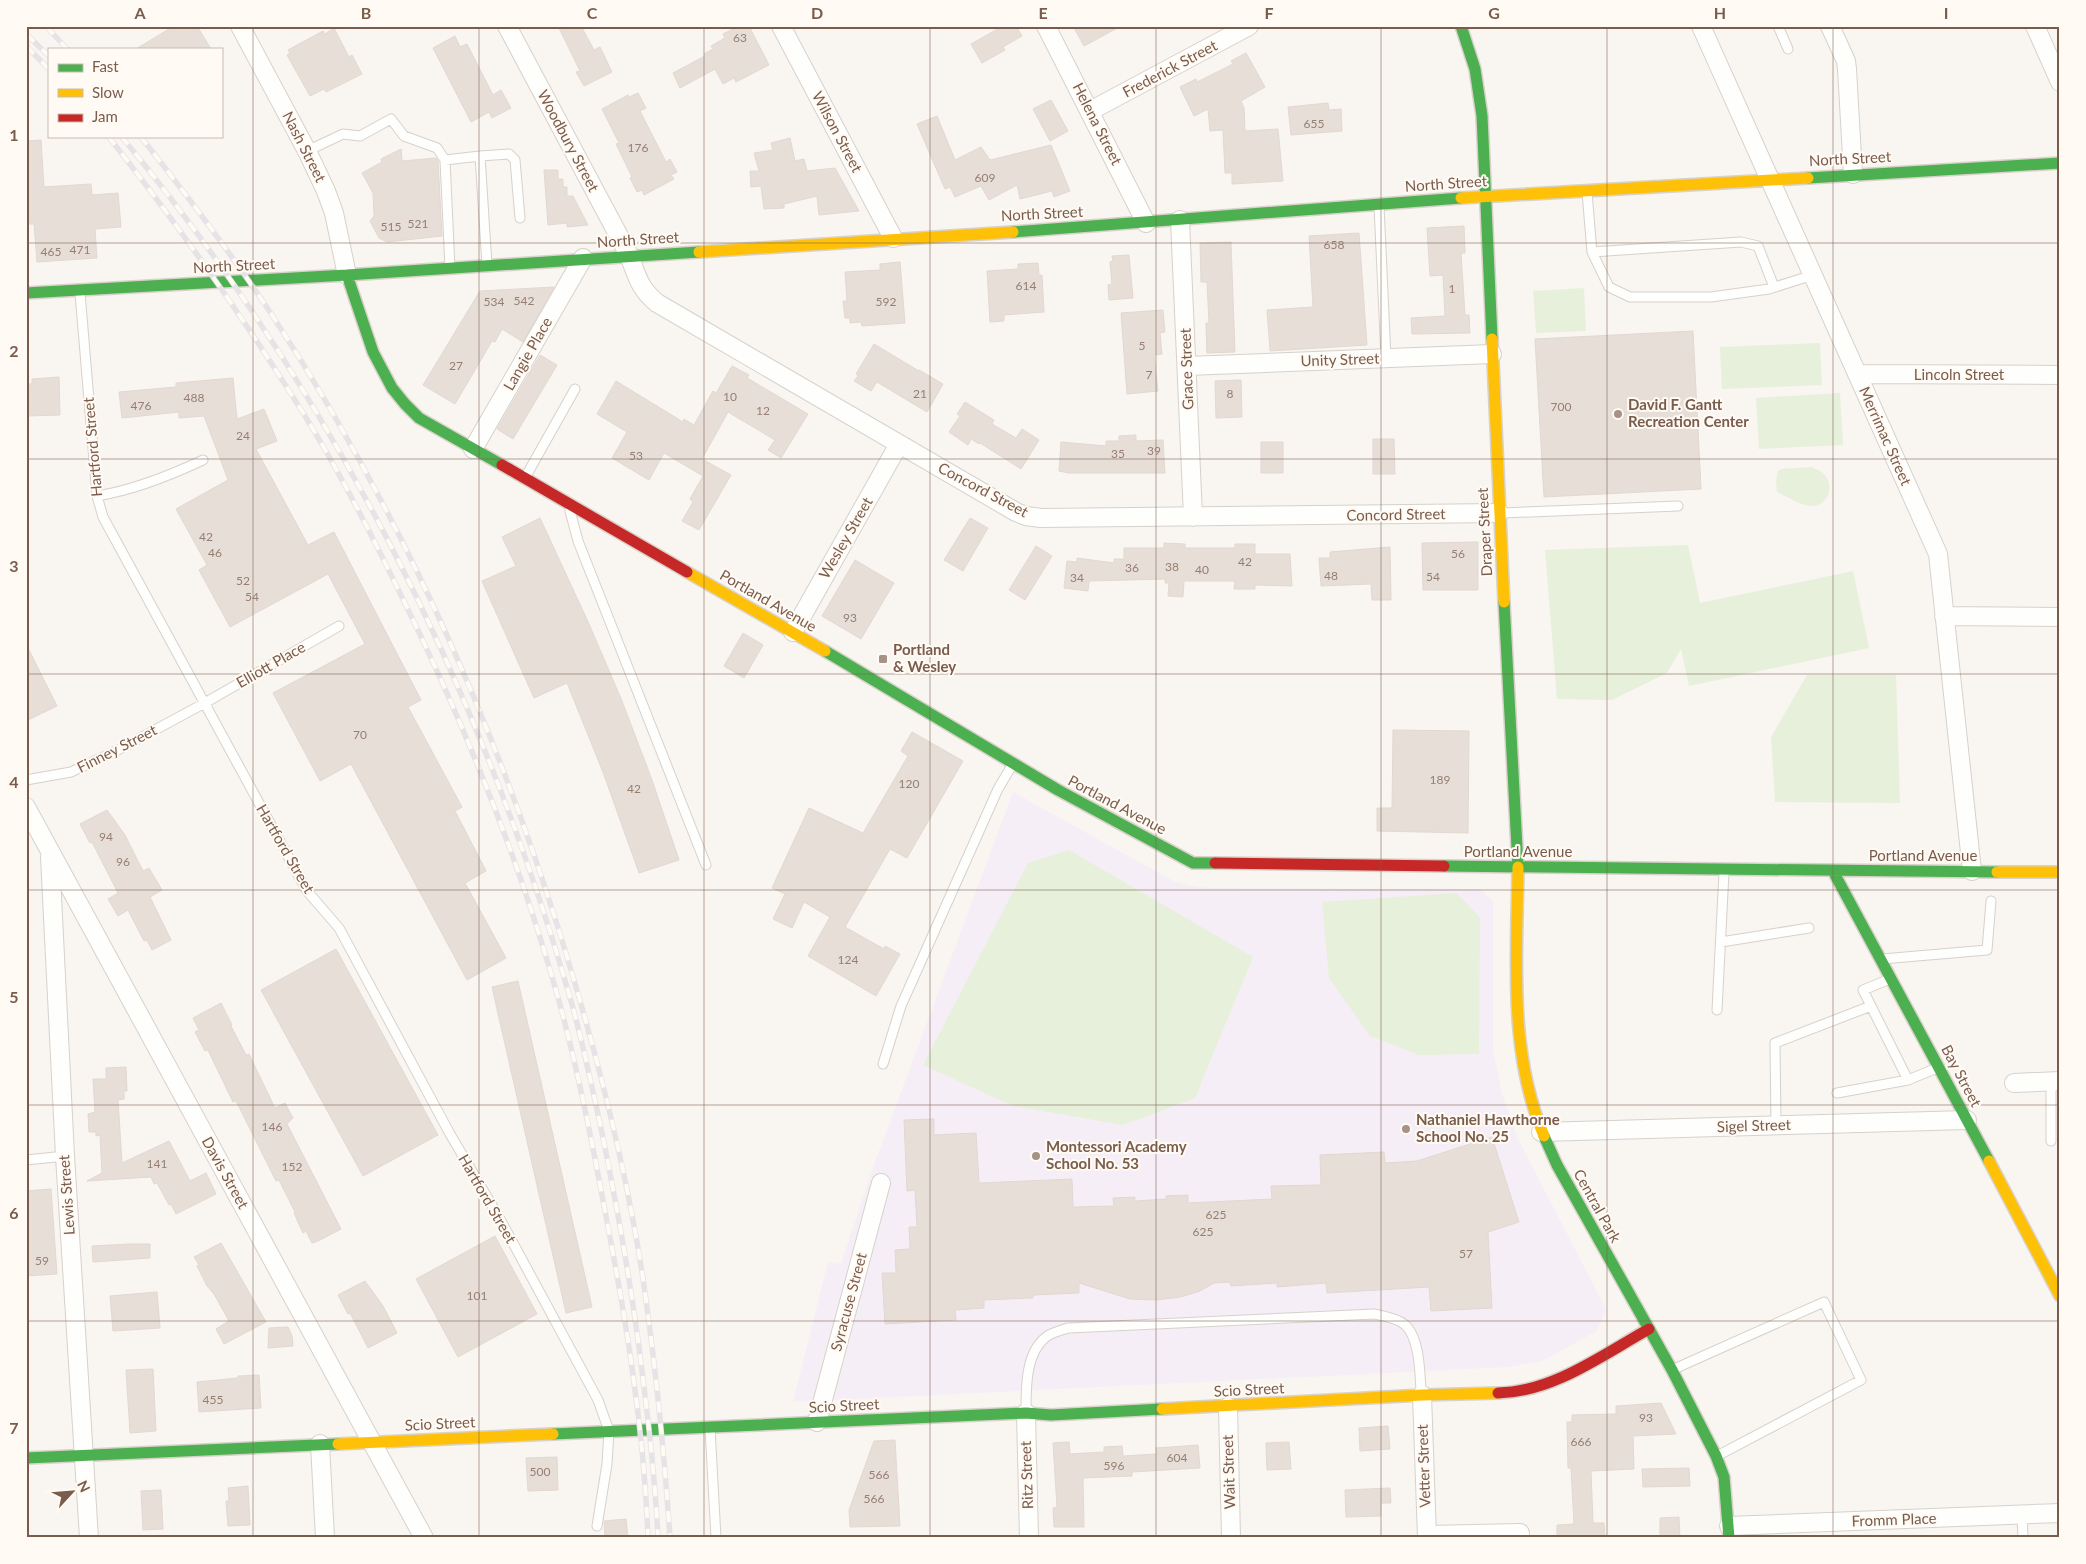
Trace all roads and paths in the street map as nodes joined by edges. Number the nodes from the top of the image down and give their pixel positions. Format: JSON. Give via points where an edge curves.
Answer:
{"nodes":[{"id":1,"x":240,"y":26,"type":"edge"},
{"id":2,"x":507,"y":26,"type":"edge"},
{"id":3,"x":781,"y":26,"type":"edge"},
{"id":4,"x":1046,"y":26,"type":"edge"},
{"id":5,"x":1249,"y":26,"type":"edge"},
{"id":6,"x":1461,"y":26,"type":"edge"},
{"id":7,"x":1701,"y":26,"type":"edge"},
{"id":8,"x":1778,"y":26,"type":"edge"},
{"id":9,"x":1830,"y":26,"type":"edge"},
{"id":10,"x":2035,"y":26,"type":"edge"},
{"id":11,"x":1788,"y":49,"type":"dead end"},
{"id":12,"x":2060,"y":82,"type":"edge"},
{"id":13,"x":1090,"y":111,"type":"junction"},
{"id":14,"x":307,"y":151,"type":"junction"},
{"id":15,"x":480,"y":156,"type":"junction"},
{"id":16,"x":445,"y":160,"type":"junction"},
{"id":17,"x":2060,"y":163,"type":"edge"},
{"id":18,"x":1853,"y":174,"type":"junction"},
{"id":19,"x":1770,"y":179,"type":"junction"},
{"id":20,"x":1587,"y":190,"type":"junction"},
{"id":21,"x":1486,"y":196,"type":"junction"},
{"id":22,"x":1379,"y":204,"type":"junction"},
{"id":23,"x":520,"y":218,"type":"dead end"},
{"id":24,"x":1180,"y":220,"type":"junction"},
{"id":25,"x":1146,"y":223,"type":"junction"},
{"id":26,"x":894,"y":238,"type":"junction"},
{"id":27,"x":1592,"y":252,"type":"junction"},
{"id":28,"x":630,"y":255,"type":"junction"},
{"id":29,"x":583,"y":258,"type":"junction"},
{"id":30,"x":488,"y":266,"type":"junction"},
{"id":31,"x":450,"y":268,"type":"junction"},
{"id":32,"x":347,"y":275,"type":"junction"},
{"id":33,"x":1814,"y":275,"type":"junction"},
{"id":34,"x":1774,"y":288,"type":"junction"},
{"id":35,"x":80,"y":290,"type":"junction"},
{"id":36,"x":26,"y":294,"type":"edge"},
{"id":37,"x":1492,"y":354,"type":"junction"},
{"id":38,"x":1386,"y":358,"type":"junction"},
{"id":39,"x":1187,"y":366,"type":"junction"},
{"id":40,"x":1857,"y":374,"type":"junction"},
{"id":41,"x":2060,"y":375,"type":"edge"},
{"id":42,"x":575,"y":389,"type":"dead end"},
{"id":43,"x":899,"y":444,"type":"junction"},
{"id":44,"x":473,"y":449,"type":"junction"},
{"id":45,"x":203,"y":460,"type":"dead end"},
{"id":46,"x":525,"y":478,"type":"junction"},
{"id":47,"x":97,"y":496,"type":"junction"},
{"id":48,"x":568,"y":504,"type":"junction"},
{"id":49,"x":1678,"y":506,"type":"dead end"},
{"id":50,"x":1499,"y":513,"type":"junction"},
{"id":51,"x":1193,"y":517,"type":"junction"},
{"id":52,"x":1944,"y":616,"type":"junction"},
{"id":53,"x":2060,"y":617,"type":"edge"},
{"id":54,"x":339,"y":626,"type":"dead end"},
{"id":55,"x":792,"y":632,"type":"junction"},
{"id":56,"x":203,"y":704,"type":"junction"},
{"id":57,"x":1012,"y":764,"type":"junction"},
{"id":58,"x":26,"y":780,"type":"edge"},
{"id":59,"x":26,"y":807,"type":"edge"},
{"id":60,"x":50,"y":851,"type":"junction"},
{"id":61,"x":706,"y":865,"type":"dead end"},
{"id":62,"x":1518,"y":866,"type":"junction"},
{"id":63,"x":1725,"y":870,"type":"junction"},
{"id":64,"x":1833,"y":871,"type":"junction"},
{"id":65,"x":1972,"y":872,"type":"junction"},
{"id":66,"x":2060,"y":872,"type":"edge"},
{"id":67,"x":1991,"y":901,"type":"dead end"},
{"id":68,"x":1809,"y":928,"type":"dead end"},
{"id":69,"x":1721,"y":942,"type":"junction"},
{"id":70,"x":1882,"y":959,"type":"junction"},
{"id":71,"x":1891,"y":978,"type":"junction"},
{"id":72,"x":1871,"y":1006,"type":"junction"},
{"id":73,"x":1717,"y":1010,"type":"dead end"},
{"id":74,"x":883,"y":1064,"type":"dead end"},
{"id":75,"x":1940,"y":1067,"type":"junction"},
{"id":76,"x":1908,"y":1080,"type":"junction"},
{"id":77,"x":2055,"y":1082,"type":"edge"},
{"id":78,"x":2014,"y":1083,"type":"dead end"},
{"id":79,"x":1837,"y":1093,"type":"dead end"},
{"id":80,"x":1967,"y":1120,"type":"junction"},
{"id":81,"x":1776,"y":1126,"type":"junction"},
{"id":82,"x":1541,"y":1132,"type":"junction"},
{"id":83,"x":2051,"y":1141,"type":"dead end"},
{"id":84,"x":65,"y":1156,"type":"junction"},
{"id":85,"x":26,"y":1160,"type":"edge"},
{"id":86,"x":881,"y":1183,"type":"dead end"},
{"id":87,"x":2060,"y":1296,"type":"edge"},
{"id":88,"x":1649,"y":1329,"type":"junction"},
{"id":89,"x":1672,"y":1370,"type":"junction"},
{"id":90,"x":1422,"y":1395,"type":"junction"},
{"id":91,"x":1228,"y":1407,"type":"junction"},
{"id":92,"x":1026,"y":1413,"type":"junction"},
{"id":93,"x":817,"y":1422,"type":"junction"},
{"id":94,"x":710,"y":1428,"type":"junction"},
{"id":95,"x":608,"y":1431,"type":"junction"},
{"id":96,"x":372,"y":1442,"type":"junction"},
{"id":97,"x":320,"y":1444,"type":"junction"},
{"id":98,"x":84,"y":1456,"type":"junction"},
{"id":99,"x":1716,"y":1456,"type":"junction"},
{"id":100,"x":26,"y":1458,"type":"edge"},
{"id":101,"x":2060,"y":1513,"type":"edge"},
{"id":102,"x":2022,"y":1515,"type":"junction"},
{"id":103,"x":597,"y":1526,"type":"dead end"},
{"id":104,"x":1729,"y":1532,"type":"edge"},
{"id":105,"x":1427,"y":1536,"type":"edge"},
{"id":106,"x":89,"y":1538,"type":"edge"},
{"id":107,"x":325,"y":1538,"type":"edge"},
{"id":108,"x":424,"y":1538,"type":"edge"},
{"id":109,"x":716,"y":1538,"type":"edge"},
{"id":110,"x":1029,"y":1538,"type":"edge"},
{"id":111,"x":1231,"y":1538,"type":"edge"},
{"id":112,"x":1520,"y":1538,"type":"edge"},
{"id":113,"x":2023,"y":1538,"type":"edge"}],
"edges":[{"from":1,"to":14,"type":"street","name":"Nash Street"},
{"from":2,"to":28,"type":"street","name":"Woodbury Street"},
{"from":3,"to":26,"type":"street","name":"Wilson Street"},
{"from":4,"to":13,"type":"street","name":"Helena Street"},
{"from":5,"to":13,"type":"street","name":"Frederick Street"},
{"from":6,"to":21,"type":"street","name":"Draper Street","via":[[1479,85]]},
{"from":7,"to":19,"type":"street","name":"Merrimac Street"},
{"from":8,"to":11,"type":"lane"},
{"from":9,"to":18,"type":"street","via":[[1846,62]]},
{"from":10,"to":12,"type":"street"},
{"from":13,"to":25,"type":"street","name":"Helena Street"},
{"from":14,"to":16,"type":"lane","via":[[343,134],[360,136],[391,119],[404,136],[437,148]]},
{"from":14,"to":32,"type":"street","name":"Nash Street","via":[[334,213]]},
{"from":15,"to":16,"type":"lane"},
{"from":15,"to":23,"type":"lane","via":[[509,154],[515,160]]},
{"from":15,"to":30,"type":"lane"},
{"from":16,"to":31,"type":"lane"},
{"from":17,"to":18,"type":"street","name":"North Street"},
{"from":18,"to":19,"type":"street","name":"North Street"},
{"from":19,"to":20,"type":"street","name":"North Street"},
{"from":19,"to":33,"type":"street","name":"Merrimac Street"},
{"from":20,"to":21,"type":"street","name":"North Street"},
{"from":20,"to":27,"type":"lane"},
{"from":21,"to":22,"type":"street","name":"North Street"},
{"from":21,"to":37,"type":"street","name":"Draper Street"},
{"from":22,"to":24,"type":"street","name":"North Street"},
{"from":22,"to":38,"type":"lane"},
{"from":24,"to":25,"type":"street","name":"North Street"},
{"from":24,"to":39,"type":"street","name":"Grace Street"},
{"from":25,"to":26,"type":"street","name":"North Street"},
{"from":26,"to":28,"type":"street","name":"North Street"},
{"from":27,"to":34,"type":"lane","via":[[1609,287],[1630,297],[1711,298]]},
{"from":27,"to":34,"type":"lane","via":[[1740,242],[1758,246]]},
{"from":28,"to":29,"type":"street","name":"North Street"},
{"from":28,"to":43,"type":"street","name":"Concord Street","via":[[642,288],[657,303]]},
{"from":29,"to":30,"type":"street","name":"North Street"},
{"from":29,"to":44,"type":"street","name":"Langie Place"},
{"from":30,"to":31,"type":"street","name":"North Street"},
{"from":31,"to":32,"type":"street","name":"North Street"},
{"from":32,"to":35,"type":"street","name":"North Street"},
{"from":32,"to":44,"type":"street","name":"Portland Avenue","via":[[371,350],[401,402],[420,418]]},
{"from":33,"to":34,"type":"lane"},
{"from":33,"to":40,"type":"street","name":"Merrimac Street"},
{"from":35,"to":36,"type":"street","name":"North Street"},
{"from":35,"to":47,"type":"lane","name":"Hartford Street"},
{"from":37,"to":38,"type":"street","name":"Unity Street"},
{"from":37,"to":50,"type":"street","name":"Draper Street"},
{"from":38,"to":39,"type":"street","name":"Unity Street"},
{"from":39,"to":51,"type":"street","name":"Grace Street"},
{"from":40,"to":41,"type":"street","name":"Lincoln Street"},
{"from":40,"to":52,"type":"street","name":"Merrimac Street","via":[[1938,554]]},
{"from":42,"to":46,"type":"lane"},
{"from":43,"to":51,"type":"street","name":"Concord Street","via":[[1026,516]]},
{"from":43,"to":55,"type":"street","name":"Wesley Street"},
{"from":44,"to":46,"type":"street","name":"Portland Avenue"},
{"from":45,"to":47,"type":"lane","via":[[159,479]]},
{"from":46,"to":48,"type":"street","name":"Portland Avenue"},
{"from":47,"to":56,"type":"lane","name":"Hartford Street","via":[[103,517]]},
{"from":48,"to":55,"type":"street","name":"Portland Avenue"},
{"from":48,"to":61,"type":"lane","via":[[578,541]]},
{"from":49,"to":50,"type":"lane"},
{"from":50,"to":51,"type":"street","name":"Concord Street"},
{"from":50,"to":62,"type":"street","name":"Draper Street"},
{"from":52,"to":53,"type":"street"},
{"from":52,"to":65,"type":"street","name":"Merrimac Street"},
{"from":54,"to":56,"type":"lane","name":"Elliott Place"},
{"from":55,"to":57,"type":"street","name":"Portland Avenue"},
{"from":56,"to":58,"type":"lane","name":"Finney Street","via":[[71,772]]},
{"from":56,"to":95,"type":"lane","name":"Hartford Street","via":[[307,891],[338,928],[593,1392]]},
{"from":57,"to":62,"type":"street","name":"Portland Avenue","via":[[1193,864]]},
{"from":57,"to":74,"type":"lane","via":[[900,1006]]},
{"from":59,"to":60,"type":"street","name":"Davis Street"},
{"from":60,"to":84,"type":"street","name":"Lewis Street"},
{"from":60,"to":96,"type":"street","name":"Davis Street"},
{"from":62,"to":63,"type":"street","name":"Portland Avenue"},
{"from":62,"to":82,"type":"street","name":"Central Park","via":[[1518,1000],[1522,1049],[1525,1076]]},
{"from":63,"to":64,"type":"street","name":"Portland Avenue"},
{"from":63,"to":69,"type":"lane"},
{"from":64,"to":65,"type":"street","name":"Portland Avenue"},
{"from":64,"to":70,"type":"street","name":"Bay Street"},
{"from":65,"to":66,"type":"street","name":"Portland Avenue"},
{"from":67,"to":70,"type":"lane","via":[[1987,950]]},
{"from":68,"to":69,"type":"lane"},
{"from":69,"to":73,"type":"lane"},
{"from":70,"to":71,"type":"street","name":"Bay Street"},
{"from":71,"to":72,"type":"lane","via":[[1863,990]]},
{"from":71,"to":75,"type":"street","name":"Bay Street"},
{"from":72,"to":76,"type":"lane"},
{"from":72,"to":81,"type":"lane","via":[[1775,1043]]},
{"from":75,"to":76,"type":"lane"},
{"from":75,"to":80,"type":"street","name":"Bay Street"},
{"from":76,"to":79,"type":"lane"},
{"from":77,"to":78,"type":"street"},
{"from":77,"to":83,"type":"lane"},
{"from":80,"to":81,"type":"street","name":"Sigel Street"},
{"from":80,"to":87,"type":"street","name":"Bay Street"},
{"from":81,"to":82,"type":"street","name":"Sigel Street"},
{"from":82,"to":88,"type":"street","name":"Central Park"},
{"from":84,"to":85,"type":"lane"},
{"from":84,"to":98,"type":"street","name":"Lewis Street"},
{"from":86,"to":93,"type":"street","name":"Syracuse Street"},
{"from":88,"to":89,"type":"street","name":"Central Park"},
{"from":88,"to":90,"type":"street","name":"Scio Street","via":[[1557,1380],[1530,1390]]},
{"from":89,"to":99,"type":"street","name":"Central Park"},
{"from":89,"to":99,"type":"lane","via":[[1824,1302],[1861,1380]]},
{"from":90,"to":91,"type":"street","name":"Scio Street"},
{"from":90,"to":92,"type":"lane","via":[[1415,1343],[1405,1325],[1374,1314],[1068,1328],[1048,1335],[1035,1351],[1027,1378]]},
{"from":90,"to":105,"type":"street","name":"Vetter Street"},
{"from":91,"to":92,"type":"street","name":"Scio Street","via":[[1051,1415]]},
{"from":91,"to":111,"type":"street","name":"Wait Street"},
{"from":92,"to":93,"type":"street","name":"Scio Street"},
{"from":92,"to":110,"type":"street","name":"Ritz Street"},
{"from":93,"to":94,"type":"street","name":"Scio Street"},
{"from":94,"to":95,"type":"street","name":"Scio Street"},
{"from":94,"to":109,"type":"lane"},
{"from":95,"to":96,"type":"street","name":"Scio Street"},
{"from":95,"to":103,"type":"lane","via":[[607,1464]]},
{"from":96,"to":97,"type":"street","name":"Scio Street"},
{"from":96,"to":108,"type":"street","name":"Davis Street"},
{"from":97,"to":98,"type":"street","name":"Scio Street"},
{"from":97,"to":107,"type":"street"},
{"from":98,"to":100,"type":"street","name":"Scio Street"},
{"from":98,"to":106,"type":"street","name":"Lewis Street"},
{"from":99,"to":104,"type":"street","name":"Central Park","via":[[1724,1477]]},
{"from":101,"to":102,"type":"street","name":"Fromm Place"},
{"from":102,"to":104,"type":"street","name":"Fromm Place"},
{"from":102,"to":113,"type":"lane"},
{"from":105,"to":112,"type":"street","via":[[1520,1533]]}]}
